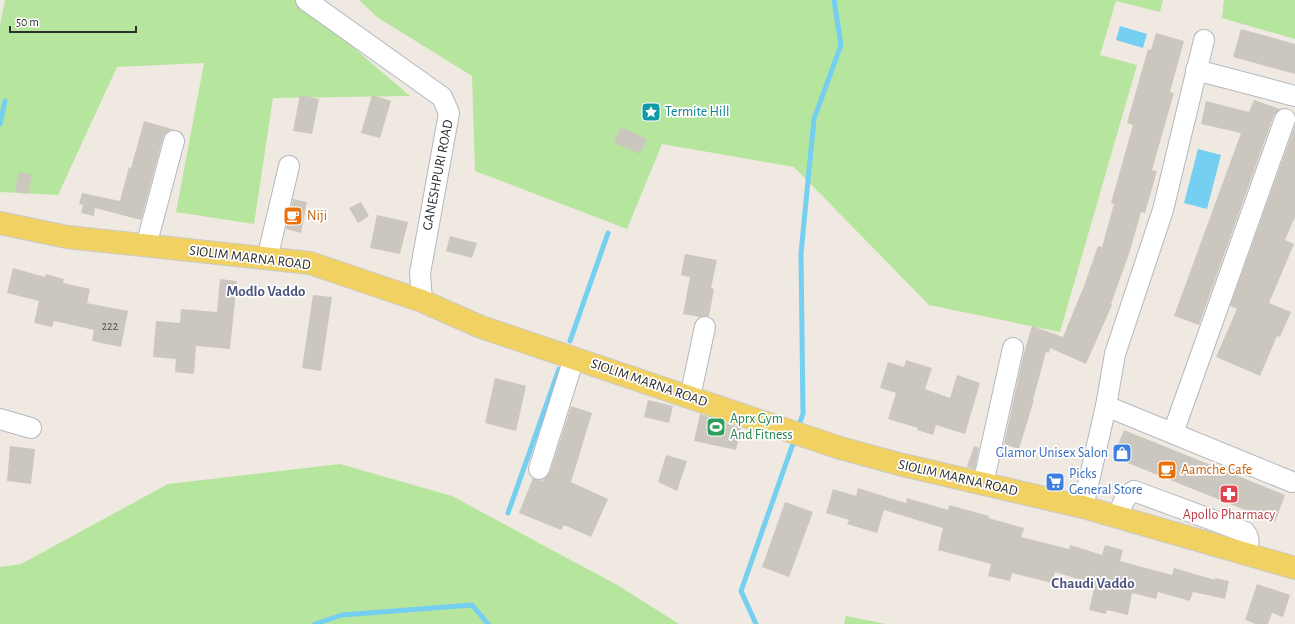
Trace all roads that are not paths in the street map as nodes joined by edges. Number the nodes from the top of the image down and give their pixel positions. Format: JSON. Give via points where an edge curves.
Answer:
{"nodes":[{"id":1,"x":306,"y":0,"type":"edge"},
{"id":2,"x":1204,"y":40,"type":"dead end"},
{"id":3,"x":1196,"y":70,"type":"junction"},
{"id":4,"x":1295,"y":96,"type":"edge"},
{"id":5,"x":1285,"y":119,"type":"dead end"},
{"id":6,"x":174,"y":140,"type":"dead end"},
{"id":7,"x":289,"y":166,"type":"dead end"},
{"id":8,"x":0,"y":223,"type":"edge"},
{"id":9,"x":146,"y":246,"type":"junction"},
{"id":10,"x":267,"y":259,"type":"junction"},
{"id":11,"x":422,"y":301,"type":"junction"},
{"id":12,"x":705,"y":327,"type":"dead end"},
{"id":13,"x":1013,"y":348,"type":"dead end"},
{"id":14,"x":574,"y":358,"type":"junction"},
{"id":15,"x":690,"y":397,"type":"junction"},
{"id":16,"x":1106,"y":406,"type":"junction"},
{"id":17,"x":0,"y":419,"type":"edge"},
{"id":18,"x":31,"y":428,"type":"dead end"},
{"id":19,"x":1173,"y":433,"type":"junction"},
{"id":20,"x":539,"y":469,"type":"dead end"},
{"id":21,"x":1292,"y":482,"type":"dead end"},
{"id":22,"x":983,"y":484,"type":"junction"},
{"id":23,"x":1083,"y":507,"type":"junction"},
{"id":24,"x":1118,"y":517,"type":"junction"},
{"id":25,"x":1246,"y":554,"type":"junction"},
{"id":26,"x":1294,"y":566,"type":"edge"}],
"edges":[{"from":1,"to":11,"type":"street","name":"GANESHPURI ROAD","via":[[442,97],[449,113],[420,273]]},
{"from":2,"to":3,"type":"street"},
{"from":3,"to":4,"type":"street"},
{"from":3,"to":16,"type":"street","via":[[1163,210],[1115,354]]},
{"from":5,"to":19,"type":"street"},
{"from":6,"to":9,"type":"street"},
{"from":7,"to":10,"type":"street"},
{"from":8,"to":9,"type":"main road","name":"SIOLIM MARNA ROAD","via":[[67,237]]},
{"from":9,"to":10,"type":"main road","name":"SIOLIM MARNA ROAD"},
{"from":10,"to":11,"type":"main road","name":"SIOLIM MARNA ROAD","via":[[310,263]]},
{"from":11,"to":14,"type":"main road","name":"SIOLIM MARNA ROAD","via":[[481,327]]},
{"from":12,"to":15,"type":"street"},
{"from":13,"to":22,"type":"street"},
{"from":14,"to":15,"type":"main road","name":"SIOLIM MARNA ROAD"},
{"from":14,"to":20,"type":"street"},
{"from":15,"to":22,"type":"main road","name":"SIOLIM MARNA ROAD","via":[[840,448]]},
{"from":16,"to":19,"type":"street"},
{"from":16,"to":23,"type":"street"},
{"from":17,"to":18,"type":"street"},
{"from":19,"to":21,"type":"street"},
{"from":22,"to":23,"type":"main road","name":"SIOLIM MARNA ROAD"},
{"from":23,"to":24,"type":"main road","name":"SIOLIM MARNA ROAD"},
{"from":24,"to":25,"type":"main road","name":"SIOLIM MARNA ROAD"},
{"from":24,"to":25,"type":"street","via":[[1124,500],[1134,491],[1245,532],[1250,542]]},
{"from":25,"to":26,"type":"main road","name":"SIOLIM MARNA ROAD"}]}
